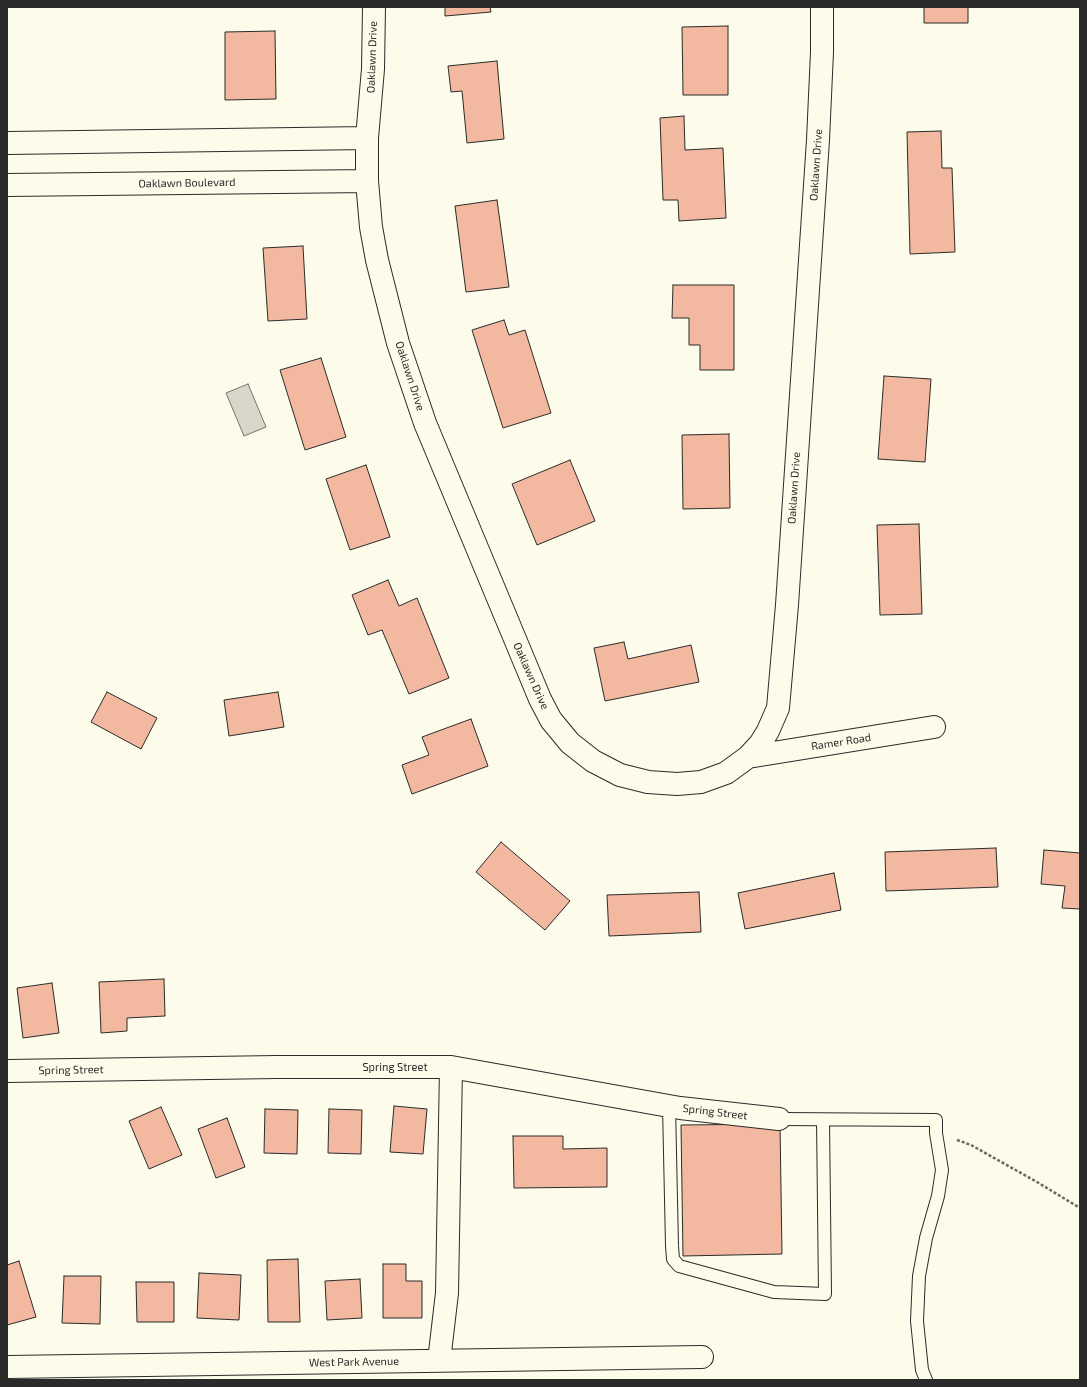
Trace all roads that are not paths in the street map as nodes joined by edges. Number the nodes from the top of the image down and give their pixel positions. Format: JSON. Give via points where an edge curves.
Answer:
{"nodes":[{"id":1,"x":374,"y":7,"type":"edge"},
{"id":2,"x":822,"y":7,"type":"edge"},
{"id":3,"x":367,"y":138,"type":"junction"},
{"id":4,"x":7,"y":143,"type":"edge"},
{"id":5,"x":367,"y":181,"type":"junction"},
{"id":6,"x":7,"y":185,"type":"edge"},
{"id":7,"x":934,"y":727,"type":"dead end"},
{"id":8,"x":748,"y":757,"type":"junction"},
{"id":9,"x":451,"y":1067,"type":"junction"},
{"id":10,"x":7,"y":1071,"type":"edge"},
{"id":11,"x":669,"y":1106,"type":"junction"},
{"id":12,"x":779,"y":1119,"type":"joint"},
{"id":13,"x":823,"y":1120,"type":"junction"},
{"id":14,"x":702,"y":1357,"type":"dead end"},
{"id":15,"x":439,"y":1361,"type":"junction"},
{"id":16,"x":7,"y":1367,"type":"edge"},
{"id":17,"x":926,"y":1380,"type":"edge"}],
"edges":[{"from":1,"to":3,"type":"street","name":"Oaklawn Drive","via":[[373,69]]},
{"from":2,"to":8,"type":"street","name":"Oaklawn Drive","via":[[818,140],[778,708],[768,731]]},
{"from":3,"to":4,"type":"street"},
{"from":3,"to":5,"type":"street","name":"Oaklawn Drive"},
{"from":5,"to":6,"type":"street","name":"Oaklawn Boulevard"},
{"from":5,"to":8,"type":"street","name":"Oaklawn Drive","via":[[377,260],[398,343],[425,423],[551,720],[570,743],[593,761],[620,775],[648,782],[701,782],[726,773]]},
{"from":7,"to":8,"type":"street","name":"Ramer Road"},
{"from":9,"to":10,"type":"street","name":"Spring Street","via":[[277,1066]]},
{"from":9,"to":11,"type":"street","name":"Spring Street"},
{"from":9,"to":15,"type":"street","via":[[447,1293]]},
{"from":11,"to":12,"type":"street","name":"Spring Street"},
{"from":11,"to":13,"type":"lane","via":[[673,1259],[679,1266],[774,1292],[825,1294]]},
{"from":12,"to":13,"type":"lane"},
{"from":13,"to":17,"type":"lane","via":[[936,1120],[942,1170],[919,1276],[917,1306],[922,1370]]},
{"from":14,"to":15,"type":"street","name":"West Park Avenue"},
{"from":15,"to":16,"type":"street","name":"West Park Avenue"}]}
